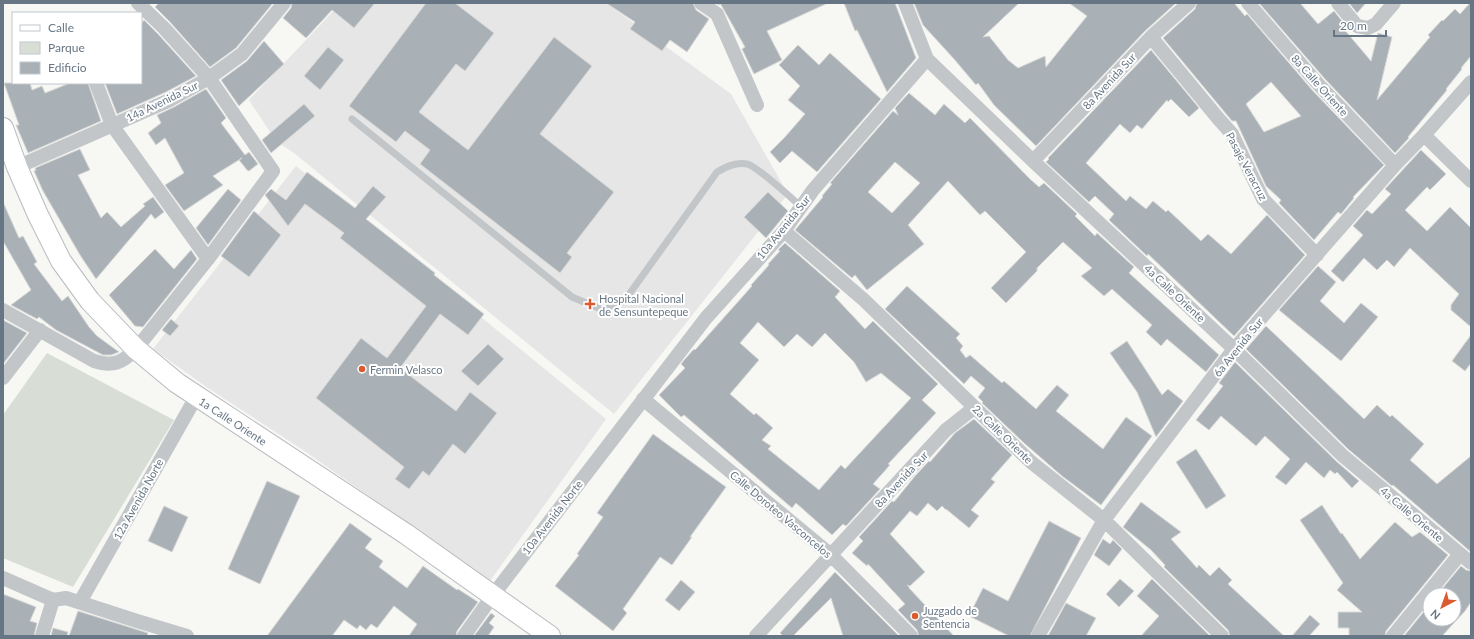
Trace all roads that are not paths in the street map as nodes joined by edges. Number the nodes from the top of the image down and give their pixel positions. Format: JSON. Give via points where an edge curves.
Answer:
{"nodes":[{"id":1,"x":284,"y":3,"type":"edge"},
{"id":2,"x":701,"y":3,"type":"edge"},
{"id":3,"x":905,"y":3,"type":"edge"},
{"id":4,"x":1189,"y":3,"type":"edge"},
{"id":5,"x":1248,"y":3,"type":"edge"},
{"id":6,"x":1338,"y":3,"type":"edge"},
{"id":7,"x":1394,"y":3,"type":"edge"},
{"id":8,"x":140,"y":4,"type":"edge"},
{"id":9,"x":1151,"y":36,"type":"junction"},
{"id":10,"x":927,"y":59,"type":"junction"},
{"id":11,"x":209,"y":78,"type":"junction"},
{"id":12,"x":1471,"y":82,"type":"edge"},
{"id":13,"x":96,"y":84,"type":"edge"},
{"id":14,"x":757,"y":105,"type":"dead end"},
{"id":15,"x":352,"y":119,"type":"dead end"},
{"id":16,"x":112,"y":125,"type":"junction"},
{"id":17,"x":3,"y":128,"type":"edge"},
{"id":18,"x":1424,"y":135,"type":"junction"},
{"id":19,"x":1033,"y":161,"type":"junction"},
{"id":20,"x":1395,"y":165,"type":"junction"},
{"id":21,"x":17,"y":167,"type":"junction"},
{"id":22,"x":1471,"y":181,"type":"edge"},
{"id":23,"x":801,"y":207,"type":"junction"},
{"id":24,"x":784,"y":231,"type":"junction"},
{"id":25,"x":1316,"y":255,"type":"junction"},
{"id":26,"x":208,"y":259,"type":"junction"},
{"id":27,"x":3,"y":310,"type":"edge"},
{"id":28,"x":40,"y":330,"type":"junction"},
{"id":29,"x":136,"y":349,"type":"junction"},
{"id":30,"x":1234,"y":349,"type":"junction"},
{"id":31,"x":3,"y":378,"type":"edge"},
{"id":32,"x":196,"y":397,"type":"junction"},
{"id":33,"x":643,"y":399,"type":"junction"},
{"id":34,"x":975,"y":408,"type":"junction"},
{"id":35,"x":1104,"y":520,"type":"junction"},
{"id":36,"x":1460,"y":554,"type":"junction"},
{"id":37,"x":831,"y":555,"type":"junction"},
{"id":38,"x":1471,"y":563,"type":"edge"},
{"id":39,"x":3,"y":578,"type":"edge"},
{"id":40,"x":492,"y":595,"type":"junction"},
{"id":41,"x":53,"y":600,"type":"junction"},
{"id":42,"x":80,"y":602,"type":"junction"},
{"id":43,"x":42,"y":636,"type":"edge"},
{"id":44,"x":187,"y":636,"type":"edge"},
{"id":45,"x":464,"y":636,"type":"edge"},
{"id":46,"x":550,"y":636,"type":"edge"},
{"id":47,"x":756,"y":636,"type":"edge"},
{"id":48,"x":911,"y":636,"type":"edge"},
{"id":49,"x":1038,"y":636,"type":"edge"},
{"id":50,"x":1222,"y":636,"type":"edge"},
{"id":51,"x":1393,"y":636,"type":"edge"}],
"edges":[{"from":1,"to":11,"type":"street","name":"14a Avenida Sur","via":[[242,54]]},
{"from":2,"to":14,"type":"street","via":[[717,14]]},
{"from":3,"to":10,"type":"street","name":"4a Calle Oriente"},
{"from":4,"to":9,"type":"street","name":"8a Avenida Sur"},
{"from":5,"to":20,"type":"street","name":"8a Calle Oriente","via":[[1319,85]]},
{"from":6,"to":7,"type":"street","via":[[1357,26],[1368,28],[1376,24]]},
{"from":8,"to":11,"type":"street"},
{"from":9,"to":19,"type":"street","name":"8a Avenida Sur"},
{"from":9,"to":25,"type":"street","name":"Pasaje Veracruz","via":[[1232,134],[1263,199]]},
{"from":10,"to":19,"type":"street","name":"4a Calle Oriente"},
{"from":10,"to":23,"type":"street","name":"10a Avenida Sur"},
{"from":11,"to":16,"type":"street","name":"14a Avenida Sur","via":[[170,100]]},
{"from":11,"to":26,"type":"street","via":[[273,171]]},
{"from":12,"to":18,"type":"street","name":"6a Avenida Sur"},
{"from":13,"to":16,"type":"street"},
{"from":15,"to":23,"type":"lane","via":[[572,297],[604,310],[625,300],[717,172],[732,164],[748,164]]},
{"from":16,"to":21,"type":"street","name":"14a Avenida Sur"},
{"from":16,"to":26,"type":"street"},
{"from":17,"to":21,"type":"street","name":"1a Calle Oriente"},
{"from":18,"to":20,"type":"street","name":"6a Avenida Sur"},
{"from":18,"to":22,"type":"street"},
{"from":19,"to":30,"type":"street","name":"4a Calle Oriente"},
{"from":20,"to":25,"type":"street","name":"6a Avenida Sur"},
{"from":21,"to":29,"type":"street","name":"1a Calle Oriente","via":[[61,261],[90,301]]},
{"from":23,"to":24,"type":"street","name":"10a Avenida Sur"},
{"from":24,"to":33,"type":"street","name":"10a Avenida Sur","via":[[706,318]]},
{"from":24,"to":34,"type":"street","name":"2a Calle Oriente","via":[[864,300]]},
{"from":25,"to":30,"type":"street","name":"6a Avenida Sur"},
{"from":26,"to":29,"type":"street"},
{"from":27,"to":28,"type":"street"},
{"from":28,"to":29,"type":"street","via":[[94,361],[105,364],[126,359]]},
{"from":28,"to":31,"type":"street"},
{"from":29,"to":32,"type":"street","name":"1a Calle Oriente"},
{"from":30,"to":35,"type":"street","name":"6a Avenida Sur"},
{"from":30,"to":36,"type":"street","name":"4a Calle Oriente","via":[[1342,455]]},
{"from":32,"to":40,"type":"street","name":"1a Calle Oriente","via":[[341,490]]},
{"from":32,"to":42,"type":"street","name":"12a Avenida Norte"},
{"from":33,"to":37,"type":"street","name":"Calle Doroteo Vasconcelos"},
{"from":33,"to":40,"type":"street","name":"10a Avenida Norte"},
{"from":34,"to":35,"type":"street","name":"2a Calle Oriente","via":[[1031,462]]},
{"from":34,"to":37,"type":"street","name":"8a Avenida Sur","via":[[946,430]]},
{"from":35,"to":49,"type":"street","name":"6a Avenida Sur"},
{"from":35,"to":50,"type":"street","name":"2a Calle Oriente"},
{"from":36,"to":38,"type":"street","name":"4a Calle Oriente"},
{"from":36,"to":51,"type":"street"},
{"from":37,"to":47,"type":"street","name":"8a Avenida Sur"},
{"from":37,"to":48,"type":"street","name":"Calle Doroteo Vasconcelos"},
{"from":39,"to":41,"type":"street"},
{"from":40,"to":45,"type":"street","name":"10a Avenida Norte"},
{"from":40,"to":46,"type":"street","name":"1a Calle Oriente"},
{"from":41,"to":42,"type":"street","via":[[66,598]]},
{"from":41,"to":43,"type":"street"},
{"from":42,"to":44,"type":"street"}]}
